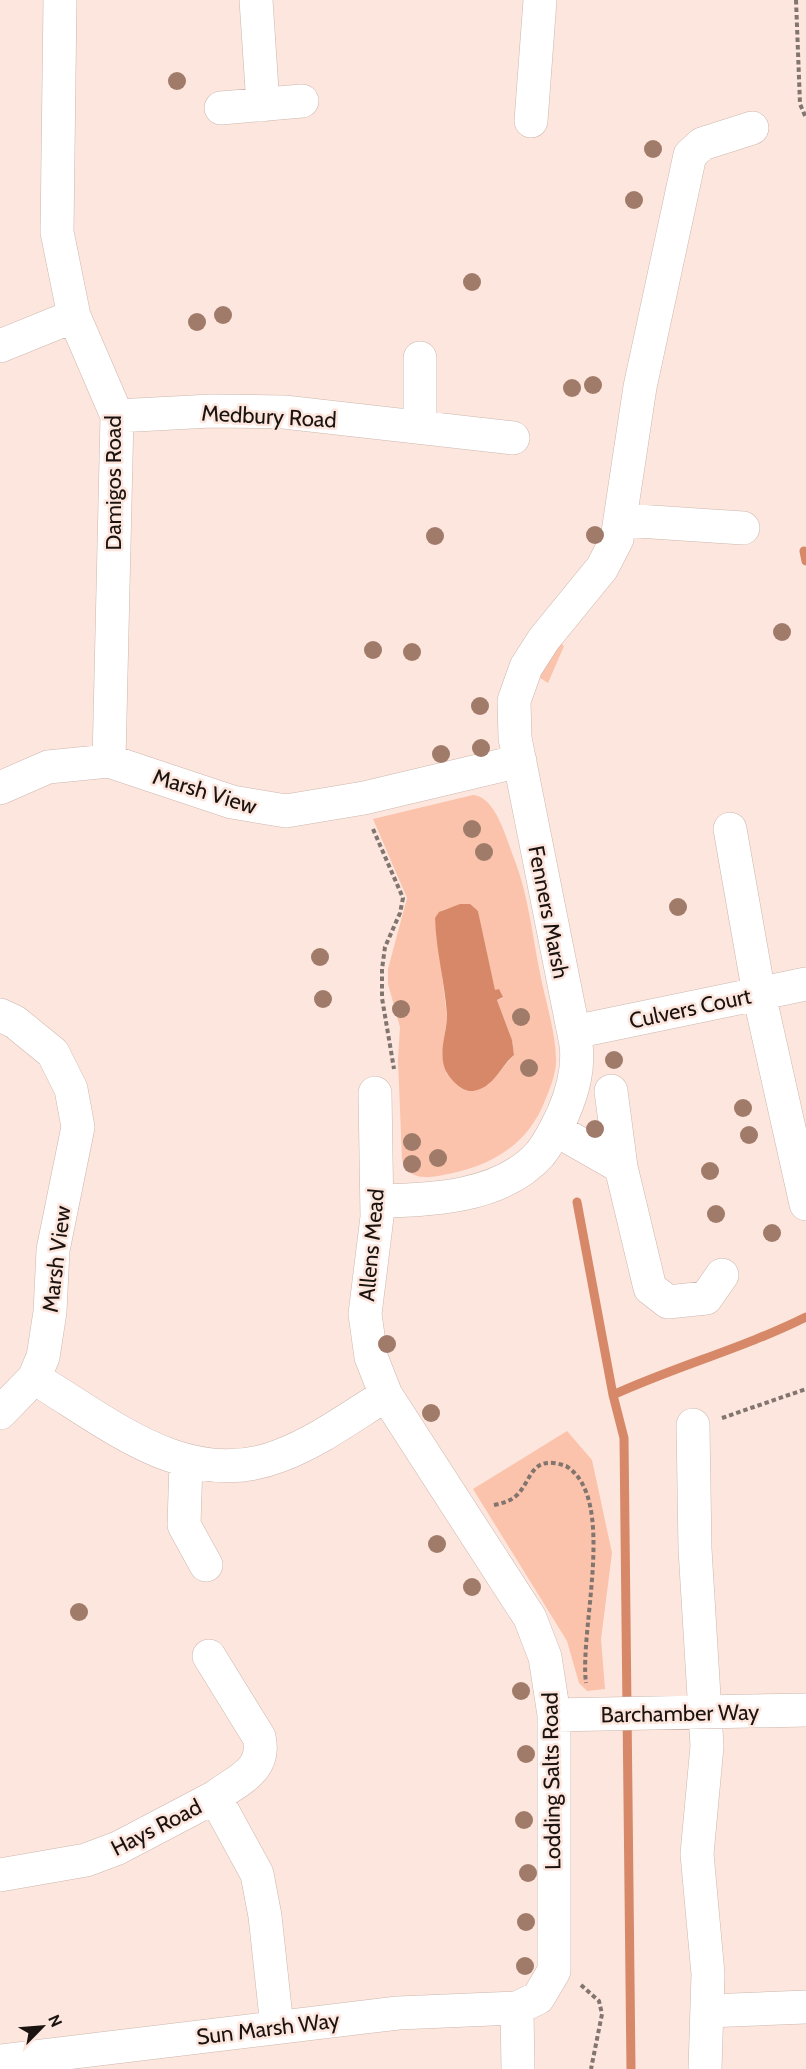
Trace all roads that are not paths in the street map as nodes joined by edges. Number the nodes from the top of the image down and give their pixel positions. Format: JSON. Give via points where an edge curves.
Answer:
{"nodes":[{"id":1,"x":60,"y":0,"type":"edge"},
{"id":2,"x":256,"y":0,"type":"edge"},
{"id":3,"x":540,"y":0,"type":"edge"},
{"id":4,"x":302,"y":101,"type":"dead end"},
{"id":5,"x":263,"y":105,"type":"junction"},
{"id":6,"x":221,"y":108,"type":"dead end"},
{"id":7,"x":531,"y":122,"type":"dead end"},
{"id":8,"x":753,"y":128,"type":"dead end"},
{"id":9,"x":74,"y":316,"type":"junction"},
{"id":10,"x":0,"y":346,"type":"edge"},
{"id":11,"x":420,"y":358,"type":"dead end"},
{"id":12,"x":117,"y":416,"type":"junction"},
{"id":13,"x":420,"y":427,"type":"junction"},
{"id":14,"x":513,"y":438,"type":"dead end"},
{"id":15,"x":622,"y":520,"type":"junction"},
{"id":16,"x":742,"y":528,"type":"dead end"},
{"id":17,"x":520,"y":760,"type":"junction"},
{"id":18,"x":109,"y":761,"type":"junction"},
{"id":19,"x":0,"y":788,"type":"edge"},
{"id":20,"x":730,"y":829,"type":"dead end"},
{"id":21,"x":806,"y":984,"type":"edge"},
{"id":22,"x":759,"y":994,"type":"junction"},
{"id":23,"x":0,"y":1015,"type":"edge"},
{"id":24,"x":574,"y":1032,"type":"junction"},
{"id":25,"x":384,"y":1085,"type":"road end"},
{"id":26,"x":611,"y":1091,"type":"dead end"},
{"id":27,"x":556,"y":1130,"type":"junction"},
{"id":28,"x":621,"y":1167,"type":"junction"},
{"id":29,"x":377,"y":1201,"type":"junction"},
{"id":30,"x":806,"y":1204,"type":"edge"},
{"id":31,"x":722,"y":1275,"type":"dead end"},
{"id":32,"x":34,"y":1378,"type":"junction"},
{"id":33,"x":386,"y":1395,"type":"junction"},
{"id":34,"x":0,"y":1413,"type":"edge"},
{"id":35,"x":693,"y":1425,"type":"road end"},
{"id":36,"x":186,"y":1462,"type":"junction"},
{"id":37,"x":441,"y":1476,"type":"joint"},
{"id":38,"x":206,"y":1565,"type":"dead end"},
{"id":39,"x":209,"y":1656,"type":"dead end"},
{"id":40,"x":806,"y":1710,"type":"edge"},
{"id":41,"x":696,"y":1712,"type":"junction"},
{"id":42,"x":554,"y":1715,"type":"junction"},
{"id":43,"x":215,"y":1797,"type":"junction"},
{"id":44,"x":0,"y":1875,"type":"edge"},
{"id":45,"x":526,"y":2004,"type":"junction"},
{"id":46,"x":806,"y":2007,"type":"edge"},
{"id":47,"x":708,"y":2011,"type":"junction"},
{"id":48,"x":277,"y":2028,"type":"junction"},
{"id":49,"x":0,"y":2061,"type":"edge"},
{"id":50,"x":518,"y":2069,"type":"edge"},
{"id":51,"x":705,"y":2069,"type":"edge"}],
"edges":[{"from":1,"to":9,"type":"street","name":"Damigos Road","via":[[57,232]]},
{"from":2,"to":5,"type":"street"},
{"from":3,"to":7,"type":"street"},
{"from":4,"to":5,"type":"street"},
{"from":5,"to":6,"type":"street"},
{"from":8,"to":15,"type":"street","name":"Fenners Marsh","via":[[702,144],[690,155],[640,387]]},
{"from":9,"to":10,"type":"street"},
{"from":9,"to":12,"type":"street","name":"Damigos Road"},
{"from":11,"to":13,"type":"street"},
{"from":12,"to":13,"type":"street","name":"Medbury Road","via":[[254,411]]},
{"from":12,"to":18,"type":"street","name":"Damigos Road"},
{"from":13,"to":14,"type":"street","name":"Medbury Road"},
{"from":15,"to":16,"type":"street"},
{"from":15,"to":17,"type":"street","name":"Fenners Marsh","via":[[602,568],[544,639],[522,676],[513,711]]},
{"from":17,"to":18,"type":"street","name":"Marsh View","via":[[311,808],[275,811],[232,802]]},
{"from":17,"to":24,"type":"street","name":"Fenners Marsh"},
{"from":18,"to":19,"type":"street","name":"Marsh View","via":[[48,767]]},
{"from":20,"to":22,"type":"street"},
{"from":21,"to":22,"type":"street","name":"Culvers Court"},
{"from":22,"to":24,"type":"street","name":"Culvers Court"},
{"from":22,"to":30,"type":"street"},
{"from":23,"to":32,"type":"street","name":"Marsh View","via":[[15,1022],[53,1053],[70,1089],[78,1127],[53,1250],[43,1357]]},
{"from":24,"to":27,"type":"street","name":"Fenners Marsh","via":[[575,1082]]},
{"from":25,"to":29,"type":"street","name":"Allens Mead"},
{"from":26,"to":28,"type":"street"},
{"from":27,"to":28,"type":"street"},
{"from":27,"to":29,"type":"street","name":"Fenners Marsh","via":[[535,1159],[495,1183],[431,1199]]},
{"from":28,"to":31,"type":"street","via":[[650,1288],[668,1302],[706,1298]]},
{"from":29,"to":33,"type":"street","name":"Allens Mead","via":[[365,1314],[371,1357]]},
{"from":32,"to":34,"type":"street","name":"Marsh View"},
{"from":32,"to":36,"type":"street","via":[[154,1451]]},
{"from":33,"to":36,"type":"street","via":[[272,1459],[232,1466]]},
{"from":33,"to":37,"type":"street","name":"Allens Mead"},
{"from":35,"to":41,"type":"street"},
{"from":36,"to":38,"type":"street","via":[[184,1525]]},
{"from":37,"to":42,"type":"street","name":"Lodding Salts Road","via":[[530,1618],[545,1657]]},
{"from":39,"to":43,"type":"street","via":[[258,1737],[262,1751],[257,1767]]},
{"from":40,"to":41,"type":"street","name":"Barchamber Way"},
{"from":41,"to":42,"type":"street","name":"Barchamber Way","via":[[594,1702]]},
{"from":41,"to":47,"type":"street","via":[[708,1746],[697,1854]]},
{"from":42,"to":45,"type":"street","name":"Lodding Salts Road","via":[[554,1971],[545,1990]]},
{"from":43,"to":44,"type":"street","name":"Hays Road","via":[[118,1848],[86,1860]]},
{"from":43,"to":48,"type":"street","name":"Hays Road","via":[[257,1874]]},
{"from":45,"to":48,"type":"street","name":"Sun Marsh Way","via":[[410,2012]]},
{"from":45,"to":50,"type":"street"},
{"from":46,"to":47,"type":"street"},
{"from":47,"to":51,"type":"street"},
{"from":48,"to":49,"type":"street","name":"Sun Marsh Way"}]}
